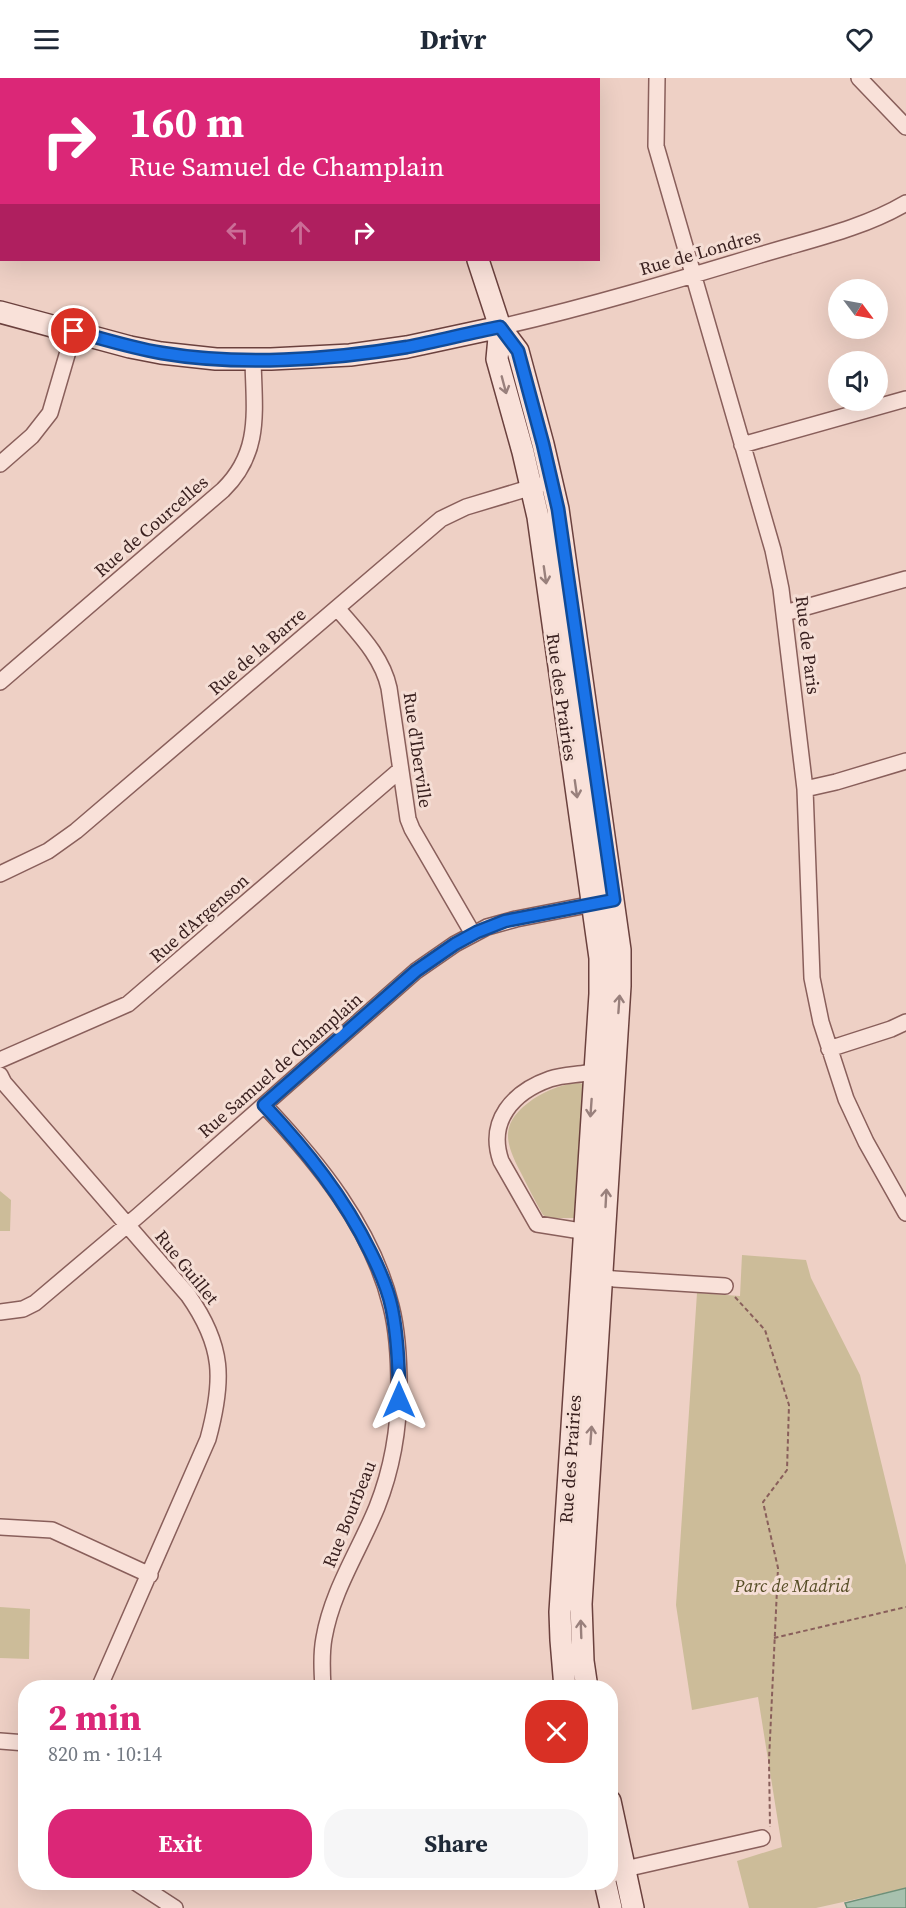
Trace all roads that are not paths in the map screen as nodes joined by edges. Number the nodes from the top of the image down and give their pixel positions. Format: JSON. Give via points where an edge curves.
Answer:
{"nodes":[{"id":1,"x":657,"y":78,"type":"edge"},
{"id":2,"x":860,"y":78,"type":"edge"},
{"id":3,"x":906,"y":127,"type":"edge"},
{"id":4,"x":906,"y":203,"type":"edge"},
{"id":5,"x":478,"y":261,"type":"edge"},
{"id":6,"x":693,"y":275,"type":"junction"},
{"id":7,"x":0,"y":312,"type":"edge"},
{"id":8,"x":500,"y":327,"type":"junction"},
{"id":9,"x":74,"y":331,"type":"junction"},
{"id":10,"x":253,"y":360,"type":"junction"},
{"id":11,"x":906,"y":399,"type":"edge"},
{"id":12,"x":742,"y":445,"type":"junction"},
{"id":13,"x":0,"y":464,"type":"edge"},
{"id":14,"x":552,"y":483,"type":"junction"},
{"id":15,"x":531,"y":486,"type":"junction"},
{"id":16,"x":906,"y":579,"type":"edge"},
{"id":17,"x":337,"y":608,"type":"junction"},
{"id":18,"x":785,"y":613,"type":"junction"},
{"id":19,"x":0,"y":682,"type":"edge"},
{"id":20,"x":906,"y":761,"type":"edge"},
{"id":21,"x":400,"y":770,"type":"junction"},
{"id":22,"x":805,"y":789,"type":"junction"},
{"id":23,"x":0,"y":874,"type":"edge"},
{"id":24,"x":614,"y":900,"type":"junction"},
{"id":25,"x":592,"y":903,"type":"junction"},
{"id":26,"x":473,"y":934,"type":"junction"},
{"id":27,"x":906,"y":1022,"type":"edge"},
{"id":28,"x":829,"y":1048,"type":"junction"},
{"id":29,"x":0,"y":1060,"type":"edge"},
{"id":30,"x":604,"y":1072,"type":"junction"},
{"id":31,"x":0,"y":1075,"type":"edge"},
{"id":32,"x":264,"y":1105,"type":"junction"},
{"id":33,"x":906,"y":1214,"type":"edge"},
{"id":34,"x":127,"y":1224,"type":"junction"},
{"id":35,"x":594,"y":1231,"type":"junction"},
{"id":36,"x":592,"y":1275,"type":"junction"},
{"id":37,"x":725,"y":1286,"type":"road end"},
{"id":38,"x":0,"y":1312,"type":"edge"},
{"id":39,"x":0,"y":1527,"type":"edge"},
{"id":40,"x":150,"y":1575,"type":"junction"},
{"id":41,"x":103,"y":1680,"type":"edge"},
{"id":42,"x":323,"y":1680,"type":"edge"},
{"id":43,"x":564,"y":1680,"type":"edge"},
{"id":44,"x":586,"y":1680,"type":"edge"},
{"id":45,"x":0,"y":1741,"type":"edge"},
{"id":46,"x":18,"y":1742,"type":"edge"},
{"id":47,"x":766,"y":1835,"type":"road end"},
{"id":48,"x":618,"y":1872,"type":"edge"},
{"id":49,"x":147,"y":1890,"type":"edge"},
{"id":50,"x":607,"y":1890,"type":"edge"},
{"id":51,"x":175,"y":1908,"type":"edge"},
{"id":52,"x":611,"y":1908,"type":"edge"},
{"id":53,"x":633,"y":1908,"type":"edge"}],
"edges":[{"from":1,"to":6,"type":"street","name":"Rue de Paris","via":[[656,146]]},
{"from":2,"to":3,"type":"street"},
{"from":4,"to":6,"type":"street","name":"Rue de Londres","via":[[854,227]]},
{"from":5,"to":8,"type":"street","name":"Rue des Prairies"},
{"from":6,"to":8,"type":"street","name":"Rue de Londres"},
{"from":6,"to":12,"type":"street","name":"Rue de Paris"},
{"from":7,"to":9,"type":"street"},
{"from":8,"to":10,"type":"street","via":[[360,354]]},
{"from":8,"to":14,"type":"street","name":"Rue des Prairies","via":[[518,351]]},
{"from":8,"to":15,"type":"street","name":"Rue des Prairies","one_way":true,"via":[[497,359]]},
{"from":9,"to":10,"type":"street","via":[[161,353]]},
{"from":9,"to":13,"type":"street","via":[[50,413],[32,436]]},
{"from":10,"to":19,"type":"street","name":"Rue de Courcelles","via":[[253,433],[238,473]]},
{"from":11,"to":12,"type":"street"},
{"from":12,"to":18,"type":"street","name":"Rue de Paris","via":[[773,550]]},
{"from":14,"to":15,"type":"street","name":"Rue de la Barre"},
{"from":14,"to":24,"type":"street","name":"Rue des Prairies"},
{"from":15,"to":17,"type":"street","name":"Rue de la Barre","via":[[448,515]]},
{"from":15,"to":25,"type":"street","name":"Rue des Prairies","one_way":true},
{"from":16,"to":18,"type":"street"},
{"from":17,"to":21,"type":"street","name":"Rue d'Iberville","via":[[383,669]]},
{"from":17,"to":23,"type":"street","name":"Rue de la Barre","via":[[76,831],[48,851]]},
{"from":18,"to":22,"type":"street","name":"Rue de Paris"},
{"from":20,"to":22,"type":"street"},
{"from":21,"to":26,"type":"street","name":"Rue d'Iberville","via":[[412,829]]},
{"from":21,"to":29,"type":"street","name":"Rue d'Argenson","via":[[129,1004]]},
{"from":22,"to":28,"type":"street","name":"Rue de Paris","via":[[812,978]]},
{"from":24,"to":25,"type":"street","name":"Rue Samuel de Champlain"},
{"from":30,"to":24,"type":"street","name":"Rue des Prairies","one_way":true,"via":[[621,966]]},
{"from":25,"to":26,"type":"street","name":"Rue Samuel de Champlain","via":[[505,921]]},
{"from":25,"to":30,"type":"street","name":"Rue des Prairies","via":[[600,958]]},
{"from":26,"to":32,"type":"street","name":"Rue Samuel de Champlain","via":[[416,971]]},
{"from":27,"to":28,"type":"street"},
{"from":28,"to":33,"type":"street","name":"Rue de Paris","via":[[850,1108]]},
{"from":30,"to":35,"type":"street","name":"Rue des Prairies"},
{"from":30,"to":35,"type":"street","via":[[549,1080],[524,1092],[505,1110],[497,1134],[501,1161],[537,1224]]},
{"from":31,"to":34,"type":"street","name":"Rue Guillet"},
{"from":32,"to":34,"type":"street","name":"Rue Samuel de Champlain"},
{"from":32,"to":42,"type":"street","name":"Rue Bourbeau","via":[[318,1166],[354,1221],[385,1286],[398,1351],[399,1400],[392,1458],[378,1506],[327,1623]]},
{"from":34,"to":38,"type":"street","name":"Rue Samuel de Champlain","via":[[35,1303]]},
{"from":34,"to":40,"type":"street","name":"Rue Guillet","via":[[199,1310],[214,1346],[219,1371],[208,1439]]},
{"from":35,"to":36,"type":"street","name":"Rue des Prairies"},
{"from":36,"to":37,"type":"street"},
{"from":36,"to":43,"type":"street","name":"Rue des Prairies","via":[[560,1611]]},
{"from":44,"to":36,"type":"street","name":"Rue des Prairies","one_way":true,"via":[[580,1604]]},
{"from":39,"to":40,"type":"street","via":[[52,1530]]},
{"from":40,"to":41,"type":"street","name":"Rue Guillet"},
{"from":45,"to":46,"type":"street"},
{"from":47,"to":48,"type":"street"},
{"from":48,"to":53,"type":"street"},
{"from":49,"to":51,"type":"street"},
{"from":50,"to":52,"type":"street"}]}
